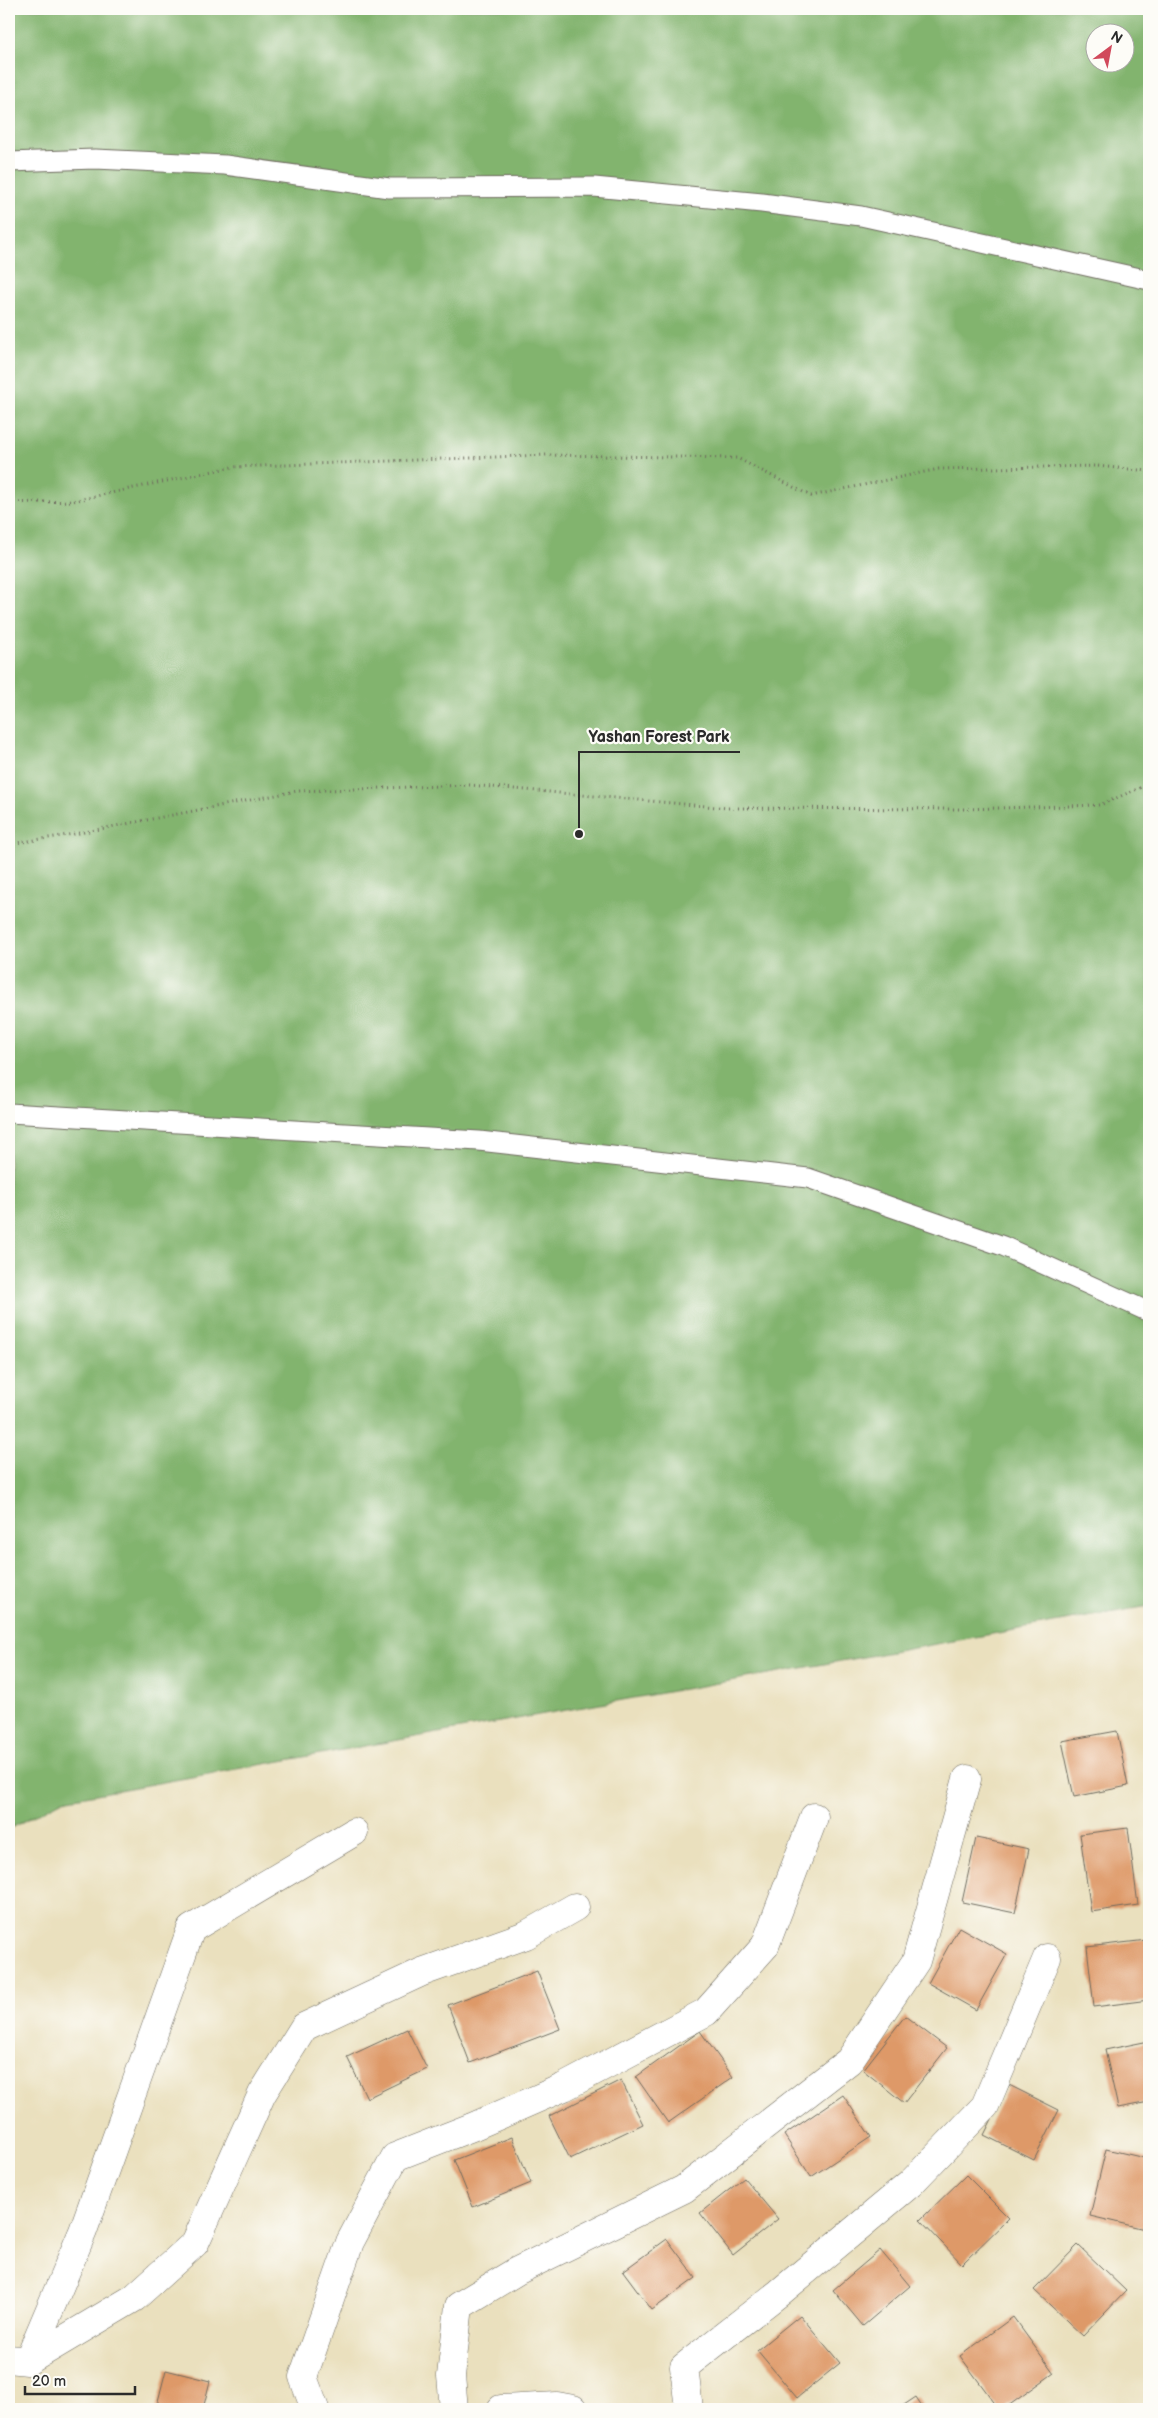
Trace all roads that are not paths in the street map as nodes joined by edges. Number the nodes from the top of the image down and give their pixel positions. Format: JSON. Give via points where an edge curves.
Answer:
{"nodes":[{"id":1,"x":9,"y":162,"type":"edge"},
{"id":2,"x":1149,"y":280,"type":"edge"},
{"id":3,"x":9,"y":1113,"type":"edge"},
{"id":4,"x":1149,"y":1312,"type":"edge"},
{"id":5,"x":967,"y":1779,"type":"dead end"},
{"id":6,"x":814,"y":1817,"type":"dead end"},
{"id":7,"x":354,"y":1832,"type":"dead end"},
{"id":8,"x":575,"y":1907,"type":"dead end"},
{"id":9,"x":1047,"y":1958,"type":"dead end"},
{"id":10,"x":19,"y":2360,"type":"edge"},
{"id":11,"x":315,"y":2409,"type":"edge"},
{"id":12,"x":454,"y":2409,"type":"edge"},
{"id":13,"x":505,"y":2409,"type":"edge"},
{"id":14,"x":573,"y":2409,"type":"edge"},
{"id":15,"x":689,"y":2409,"type":"edge"}],
"edges":[{"from":1,"to":2,"type":"lane","via":[[95,159],[225,165],[389,188],[594,187],[762,203],[861,216]]},
{"from":3,"to":4,"type":"lane","via":[[479,1141],[808,1178],[1002,1246]]},
{"from":5,"to":12,"type":"street","via":[[916,1961],[848,2061],[684,2189],[517,2271],[459,2306],[451,2376]]},
{"from":6,"to":11,"type":"street","via":[[764,1946],[706,2012],[564,2087],[395,2156],[350,2242],[303,2377]]},
{"from":7,"to":10,"type":"street","via":[[191,1930],[83,2231]]},
{"from":8,"to":10,"type":"street","via":[[526,1935],[422,1972],[304,2027],[262,2094],[196,2243],[134,2298]]},
{"from":9,"to":15,"type":"street","via":[[985,2106],[910,2184],[684,2367]]},
{"from":13,"to":14,"type":"street","via":[[557,2406]]}]}
